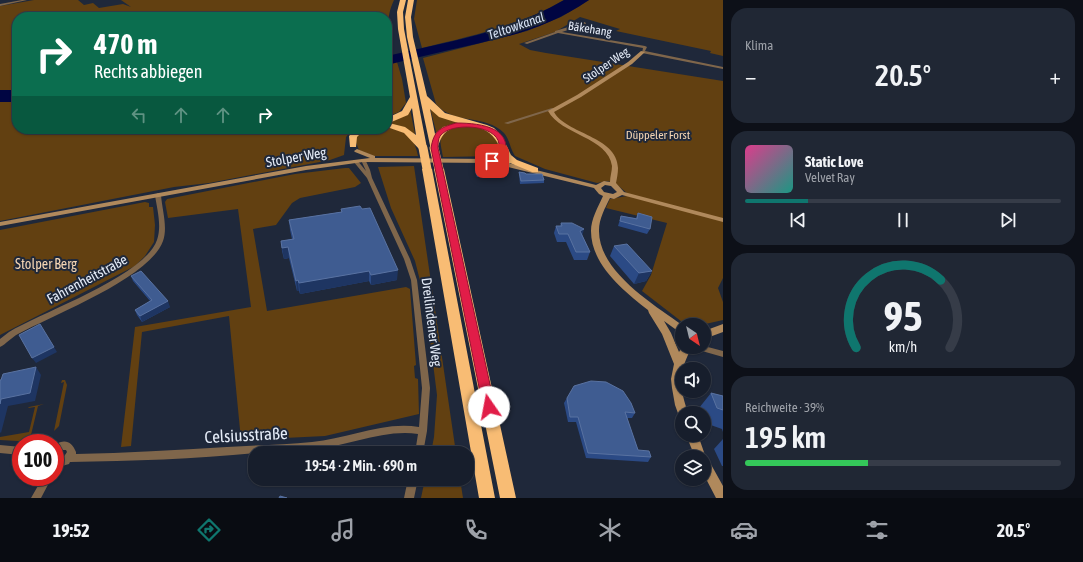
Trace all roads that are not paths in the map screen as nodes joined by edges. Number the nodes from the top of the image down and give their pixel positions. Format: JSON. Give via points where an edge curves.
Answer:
{"nodes":[{"id":1,"x":26,"y":0,"type":"edge"},
{"id":2,"x":403,"y":0,"type":"edge"},
{"id":3,"x":411,"y":0,"type":"edge"},
{"id":4,"x":0,"y":5,"type":"edge"},
{"id":5,"x":585,"y":23,"type":"dead end"},
{"id":6,"x":556,"y":32,"type":"junction"},
{"id":7,"x":526,"y":43,"type":"dead end"},
{"id":8,"x":646,"y":47,"type":"joint"},
{"id":9,"x":643,"y":52,"type":"junction"},
{"id":10,"x":723,"y":68,"type":"edge"},
{"id":11,"x":413,"y":98,"type":"junction"},
{"id":12,"x":424,"y":98,"type":"junction"},
{"id":13,"x":553,"y":109,"type":"junction"},
{"id":14,"x":392,"y":119,"type":"edge"},
{"id":15,"x":506,"y":123,"type":"dead end"},
{"id":16,"x":392,"y":127,"type":"edge"},
{"id":17,"x":490,"y":129,"type":"junction"},
{"id":18,"x":355,"y":134,"type":"edge"},
{"id":19,"x":434,"y":147,"type":"junction"},
{"id":20,"x":355,"y":148,"type":"junction"},
{"id":21,"x":423,"y":148,"type":"junction"},
{"id":22,"x":390,"y":159,"type":"junction"},
{"id":23,"x":363,"y":160,"type":"junction"},
{"id":24,"x":504,"y":160,"type":"junction"},
{"id":25,"x":355,"y":161,"type":"junction"},
{"id":26,"x":535,"y":170,"type":"joint"},
{"id":27,"x":369,"y":178,"type":"junction"},
{"id":28,"x":613,"y":184,"type":"junction"},
{"id":29,"x":596,"y":187,"type":"junction"},
{"id":30,"x":621,"y":193,"type":"junction"},
{"id":31,"x":158,"y":195,"type":"junction"},
{"id":32,"x":606,"y":196,"type":"junction"},
{"id":33,"x":723,"y":220,"type":"edge"},
{"id":34,"x":0,"y":224,"type":"edge"},
{"id":35,"x":647,"y":304,"type":"junction"},
{"id":36,"x":675,"y":325,"type":"edge"},
{"id":37,"x":723,"y":328,"type":"edge"},
{"id":38,"x":711,"y":332,"type":"edge"},
{"id":39,"x":0,"y":344,"type":"edge"},
{"id":40,"x":711,"y":351,"type":"edge"},
{"id":41,"x":723,"y":354,"type":"edge"},
{"id":42,"x":678,"y":362,"type":"edge"},
{"id":43,"x":423,"y":431,"type":"junction"},
{"id":44,"x":64,"y":446,"type":"edge"},
{"id":45,"x":420,"y":446,"type":"edge"},
{"id":46,"x":0,"y":450,"type":"edge"},
{"id":47,"x":12,"y":451,"type":"edge"},
{"id":48,"x":69,"y":458,"type":"junction"},
{"id":49,"x":64,"y":462,"type":"edge"},
{"id":50,"x":711,"y":476,"type":"edge"},
{"id":51,"x":43,"y":486,"type":"edge"},
{"id":52,"x":412,"y":486,"type":"edge"},
{"id":53,"x":36,"y":498,"type":"edge"},
{"id":54,"x":409,"y":498,"type":"edge"},
{"id":55,"x":487,"y":498,"type":"edge"},
{"id":56,"x":508,"y":498,"type":"edge"},
{"id":57,"x":723,"y":498,"type":"edge"}],
"edges":[{"from":1,"to":4,"type":"street"},
{"from":2,"to":11,"type":"highway","via":[[400,18]]},
{"from":3,"to":12,"type":"highway","via":[[408,17]]},
{"from":5,"to":6,"type":"street","name":"Bäkehang"},
{"from":6,"to":7,"type":"street","name":"Bäkehang"},
{"from":6,"to":8,"type":"street","name":"Bäkehang"},
{"from":8,"to":9,"type":"street","name":"Stolper Weg"},
{"from":9,"to":10,"type":"street"},
{"from":9,"to":13,"type":"street","name":"Stolper Weg","via":[[579,96]]},
{"from":11,"to":14,"type":"highway","via":[[405,113]]},
{"from":11,"to":21,"type":"highway"},
{"from":12,"to":17,"type":"highway","via":[[442,115]]},
{"from":12,"to":19,"type":"highway"},
{"from":13,"to":15,"type":"street","name":"Stolper Weg"},
{"from":13,"to":28,"type":"street","via":[[551,113],[556,119],[596,141],[610,154],[615,166]]},
{"from":16,"to":21,"type":"highway","via":[[411,133]]},
{"from":17,"to":19,"type":"highway","via":[[472,125],[451,126],[439,133]]},
{"from":17,"to":24,"type":"highway","via":[[500,137]]},
{"from":18,"to":20,"type":"highway","via":[[353,136]]},
{"from":19,"to":56,"type":"highway","bridge":true},
{"from":20,"to":22,"type":"street","via":[[366,156]]},
{"from":20,"to":23,"type":"street"},
{"from":20,"to":25,"type":"street"},
{"from":21,"to":55,"type":"highway","bridge":true},
{"from":22,"to":23,"type":"street","name":"Stolper Weg"},
{"from":22,"to":24,"type":"street","name":"Stolper Weg"},
{"from":23,"to":25,"type":"street","name":"Stolper Weg"},
{"from":23,"to":27,"type":"street","name":"Dreilindener Weg"},
{"from":24,"to":26,"type":"highway"},
{"from":25,"to":27,"type":"street","name":"Dreilindener Weg"},
{"from":25,"to":31,"type":"street","name":"Stolper Weg"},
{"from":26,"to":29,"type":"street"},
{"from":27,"to":43,"type":"street","name":"Dreilindener Weg","via":[[407,259],[414,280],[426,388]]},
{"from":28,"to":29,"type":"street","via":[[601,184]]},
{"from":28,"to":30,"type":"street"},
{"from":29,"to":32,"type":"street","via":[[598,192]]},
{"from":30,"to":32,"type":"street","via":[[614,197]]},
{"from":30,"to":33,"type":"street"},
{"from":31,"to":34,"type":"street","name":"Stolper Weg"},
{"from":31,"to":39,"type":"street","name":"Fahrenheitstraße","via":[[161,217],[160,242],[147,260],[124,277],[16,332]]},
{"from":32,"to":35,"type":"street","via":[[596,226],[597,245],[606,265]]},
{"from":35,"to":36,"type":"street"},
{"from":35,"to":42,"type":"street","via":[[666,333]]},
{"from":37,"to":38,"type":"street"},
{"from":40,"to":41,"type":"street"},
{"from":43,"to":45,"type":"street","name":"Dreilindener Weg"},
{"from":43,"to":48,"type":"street","name":"Celsiusstraße","via":[[411,428],[398,429],[312,446]]},
{"from":44,"to":48,"type":"street","via":[[70,447],[72,452]]},
{"from":46,"to":47,"type":"street"},
{"from":48,"to":49,"type":"street"},
{"from":50,"to":57,"type":"street"},
{"from":51,"to":53,"type":"street"},
{"from":52,"to":54,"type":"street"}]}
